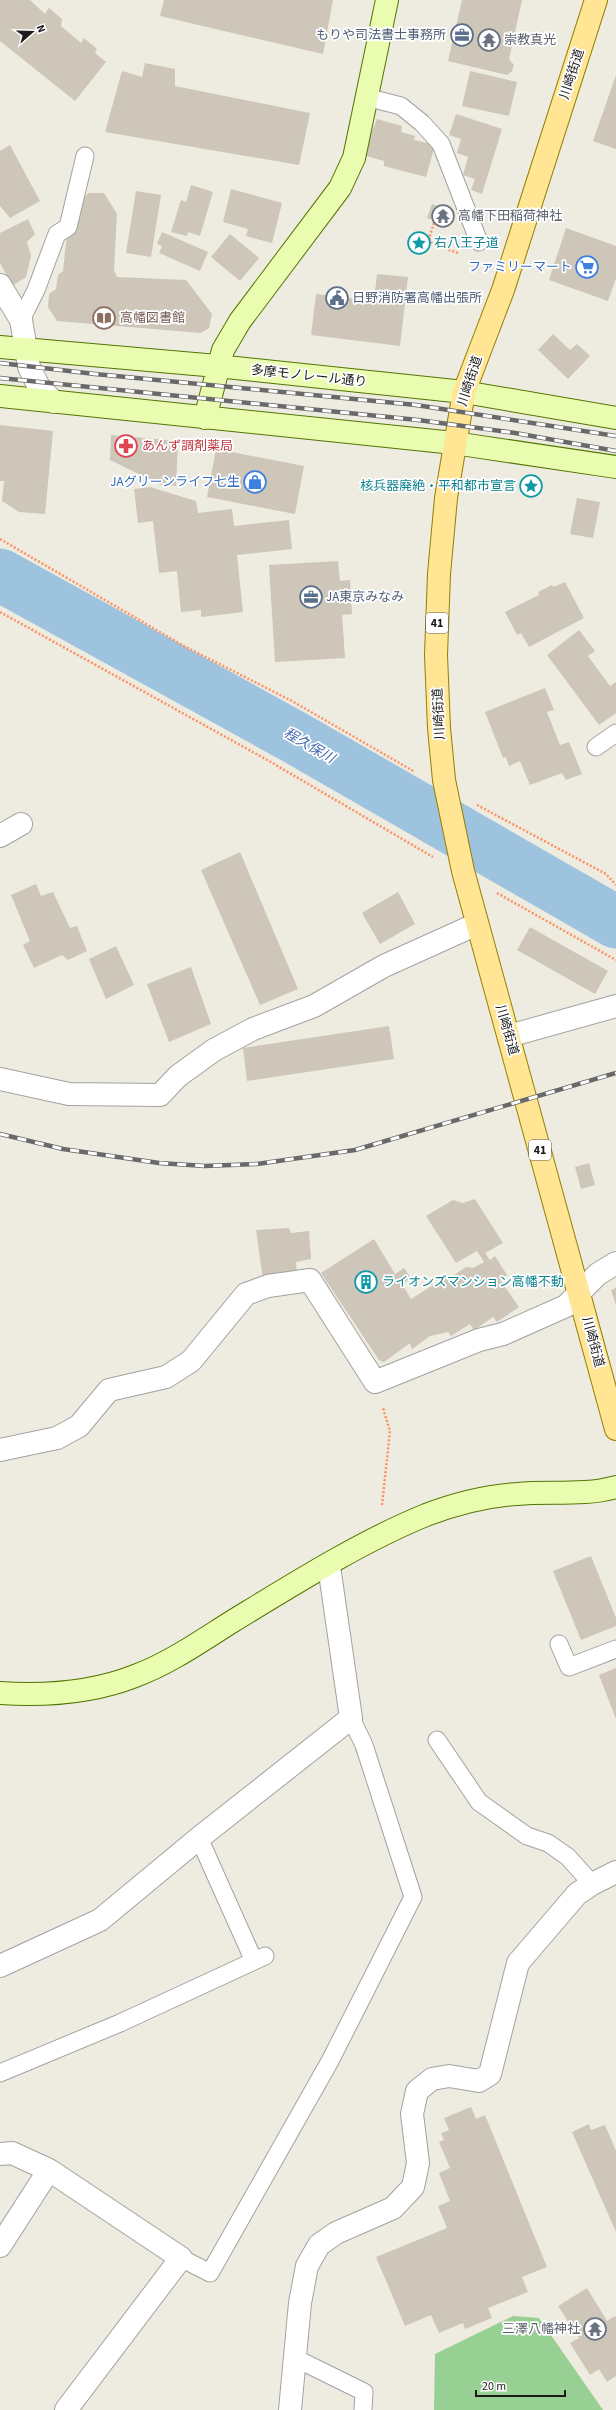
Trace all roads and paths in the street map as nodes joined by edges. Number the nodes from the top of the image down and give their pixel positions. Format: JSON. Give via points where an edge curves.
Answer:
{"nodes":[{"id":1,"x":387,"y":0,"type":"edge"},
{"id":2,"x":596,"y":0,"type":"edge"},
{"id":3,"x":366,"y":97,"type":"junction"},
{"id":4,"x":85,"y":156,"type":"dead end"},
{"id":5,"x":434,"y":224,"type":"dead end"},
{"id":6,"x":479,"y":242,"type":"dead end"},
{"id":7,"x":464,"y":255,"type":"dead end"},
{"id":8,"x":0,"y":284,"type":"edge"},
{"id":9,"x":21,"y":320,"type":"junction"},
{"id":10,"x":0,"y":347,"type":"edge"},
{"id":11,"x":27,"y":350,"type":"junction"},
{"id":12,"x":217,"y":366,"type":"junction"},
{"id":13,"x":464,"y":392,"type":"junction"},
{"id":14,"x":0,"y":396,"type":"edge"},
{"id":15,"x":54,"y":402,"type":"junction"},
{"id":16,"x":205,"y":418,"type":"junction"},
{"id":17,"x":616,"y":418,"type":"edge"},
{"id":18,"x":454,"y":443,"type":"junction"},
{"id":19,"x":616,"y":467,"type":"edge"},
{"id":20,"x":0,"y":539,"type":"edge"},
{"id":21,"x":0,"y":612,"type":"edge"},
{"id":22,"x":616,"y":733,"type":"edge"},
{"id":23,"x":596,"y":747,"type":"dead end"},
{"id":24,"x":416,"y":772,"type":"dead end"},
{"id":25,"x":476,"y":805,"type":"dead end"},
{"id":26,"x":21,"y":824,"type":"dead end"},
{"id":27,"x":0,"y":836,"type":"edge"},
{"id":28,"x":438,"y":859,"type":"dead end"},
{"id":29,"x":616,"y":885,"type":"edge"},
{"id":30,"x":495,"y":892,"type":"dead end"},
{"id":31,"x":477,"y":924,"type":"junction"},
{"id":32,"x":616,"y":960,"type":"edge"},
{"id":33,"x":616,"y":1006,"type":"edge"},
{"id":34,"x":509,"y":1036,"type":"junction"},
{"id":35,"x":0,"y":1079,"type":"edge"},
{"id":36,"x":616,"y":1263,"type":"edge"},
{"id":37,"x":579,"y":1293,"type":"junction"},
{"id":38,"x":375,"y":1382,"type":"junction"},
{"id":39,"x":616,"y":1429,"type":"edge"},
{"id":40,"x":0,"y":1450,"type":"edge"},
{"id":41,"x":616,"y":1487,"type":"edge"},
{"id":42,"x":379,"y":1537,"type":"junction"},
{"id":43,"x":329,"y":1566,"type":"junction"},
{"id":44,"x":559,"y":1644,"type":"dead end"},
{"id":45,"x":616,"y":1649,"type":"edge"},
{"id":46,"x":0,"y":1693,"type":"edge"},
{"id":47,"x":351,"y":1718,"type":"junction"},
{"id":48,"x":437,"y":1740,"type":"dead end"},
{"id":49,"x":199,"y":1838,"type":"junction"},
{"id":50,"x":616,"y":1872,"type":"edge"},
{"id":51,"x":592,"y":1884,"type":"junction"},
{"id":52,"x":0,"y":1966,"type":"edge"},
{"id":53,"x":0,"y":2073,"type":"edge"},
{"id":54,"x":0,"y":2154,"type":"edge"},
{"id":55,"x":49,"y":2170,"type":"junction"},
{"id":56,"x":0,"y":2246,"type":"edge"},
{"id":57,"x":181,"y":2258,"type":"junction"},
{"id":58,"x":295,"y":2358,"type":"junction"},
{"id":59,"x":66,"y":2410,"type":"edge"},
{"id":60,"x":290,"y":2410,"type":"edge"},
{"id":61,"x":363,"y":2410,"type":"edge"}],
"edges":[{"from":1,"to":3,"type":"main road"},
{"from":2,"to":13,"type":"main road","name":"川崎街道","number":"41","via":[[503,290]]},
{"from":3,"to":6,"type":"lane","via":[[401,106],[422,123],[441,144]]},
{"from":3,"to":12,"type":"main road","via":[[354,158],[340,188],[240,321]]},
{"from":4,"to":9,"type":"lane","via":[[68,227],[57,234],[36,290]]},
{"from":5,"to":7,"type":"path","via":[[429,238],[432,244]]},
{"from":8,"to":9,"type":"street"},
{"from":9,"to":11,"type":"street"},
{"from":10,"to":11,"type":"main road","name":"多摩モノレール通り"},
{"from":11,"to":12,"type":"main road","name":"多摩モノレール通り"},
{"from":11,"to":15,"type":"street","via":[[29,367],[39,387]]},
{"from":12,"to":13,"type":"main road","name":"多摩モノレール通り"},
{"from":12,"to":16,"type":"main road"},
{"from":13,"to":17,"type":"main road","name":"多摩モノレール通り"},
{"from":13,"to":18,"type":"main road","name":"川崎街道","number":"41"},
{"from":14,"to":15,"type":"main road"},
{"from":15,"to":16,"type":"main road"},
{"from":16,"to":18,"type":"main road"},
{"from":18,"to":19,"type":"main road"},
{"from":18,"to":31,"type":"main road","name":"川崎街道","number":"41","via":[[439,574],[436,654],[444,780]]},
{"from":20,"to":24,"type":"path","via":[[184,646],[292,701]]},
{"from":21,"to":28,"type":"path","via":[[269,761]]},
{"from":22,"to":23,"type":"lane"},
{"from":25,"to":29,"type":"path","via":[[606,874]]},
{"from":26,"to":27,"type":"street"},
{"from":30,"to":32,"type":"path"},
{"from":31,"to":34,"type":"main road","name":"川崎街道","number":"41"},
{"from":31,"to":35,"type":"street","via":[[384,966],[314,1006],[252,1029],[214,1050],[178,1076],[160,1095],[69,1094]]},
{"from":33,"to":34,"type":"street"},
{"from":34,"to":37,"type":"main road","name":"川崎街道","number":"41"},
{"from":36,"to":37,"type":"street","via":[[598,1274]]},
{"from":37,"to":38,"type":"street","via":[[566,1306],[503,1334],[479,1340]]},
{"from":37,"to":39,"type":"main road","name":"川崎街道","number":"41"},
{"from":38,"to":40,"type":"street","via":[[310,1280],[268,1286],[246,1294],[191,1361],[166,1377],[109,1390],[79,1426],[57,1438]]},
{"from":38,"to":42,"type":"path","via":[[390,1431]]},
{"from":41,"to":42,"type":"main road","via":[[599,1492],[516,1494],[477,1500],[426,1515]]},
{"from":42,"to":43,"type":"main road"},
{"from":43,"to":46,"type":"main road","via":[[172,1659],[134,1677],[74,1692],[30,1695]]},
{"from":43,"to":47,"type":"street"},
{"from":44,"to":45,"type":"lane","via":[[569,1667]]},
{"from":47,"to":49,"type":"street"},
{"from":47,"to":57,"type":"lane","via":[[364,1745],[413,1897],[330,2061],[210,2273]]},
{"from":48,"to":51,"type":"lane","via":[[479,1802],[527,1836],[548,1843],[568,1857]]},
{"from":49,"to":52,"type":"street","via":[[100,1920]]},
{"from":49,"to":53,"type":"lane","via":[[260,1958],[120,2023]]},
{"from":50,"to":51,"type":"street"},
{"from":51,"to":58,"type":"street","via":[[577,1894],[518,1963],[490,2074],[479,2081],[450,2076],[432,2079],[417,2091],[412,2114],[418,2163],[413,2187],[393,2208],[336,2233],[319,2245],[306,2266]]},
{"from":54,"to":55,"type":"street","via":[[12,2153]]},
{"from":55,"to":56,"type":"street"},
{"from":55,"to":57,"type":"street"},
{"from":57,"to":59,"type":"street"},
{"from":58,"to":60,"type":"street"},
{"from":58,"to":61,"type":"lane","via":[[364,2392]]}]}
